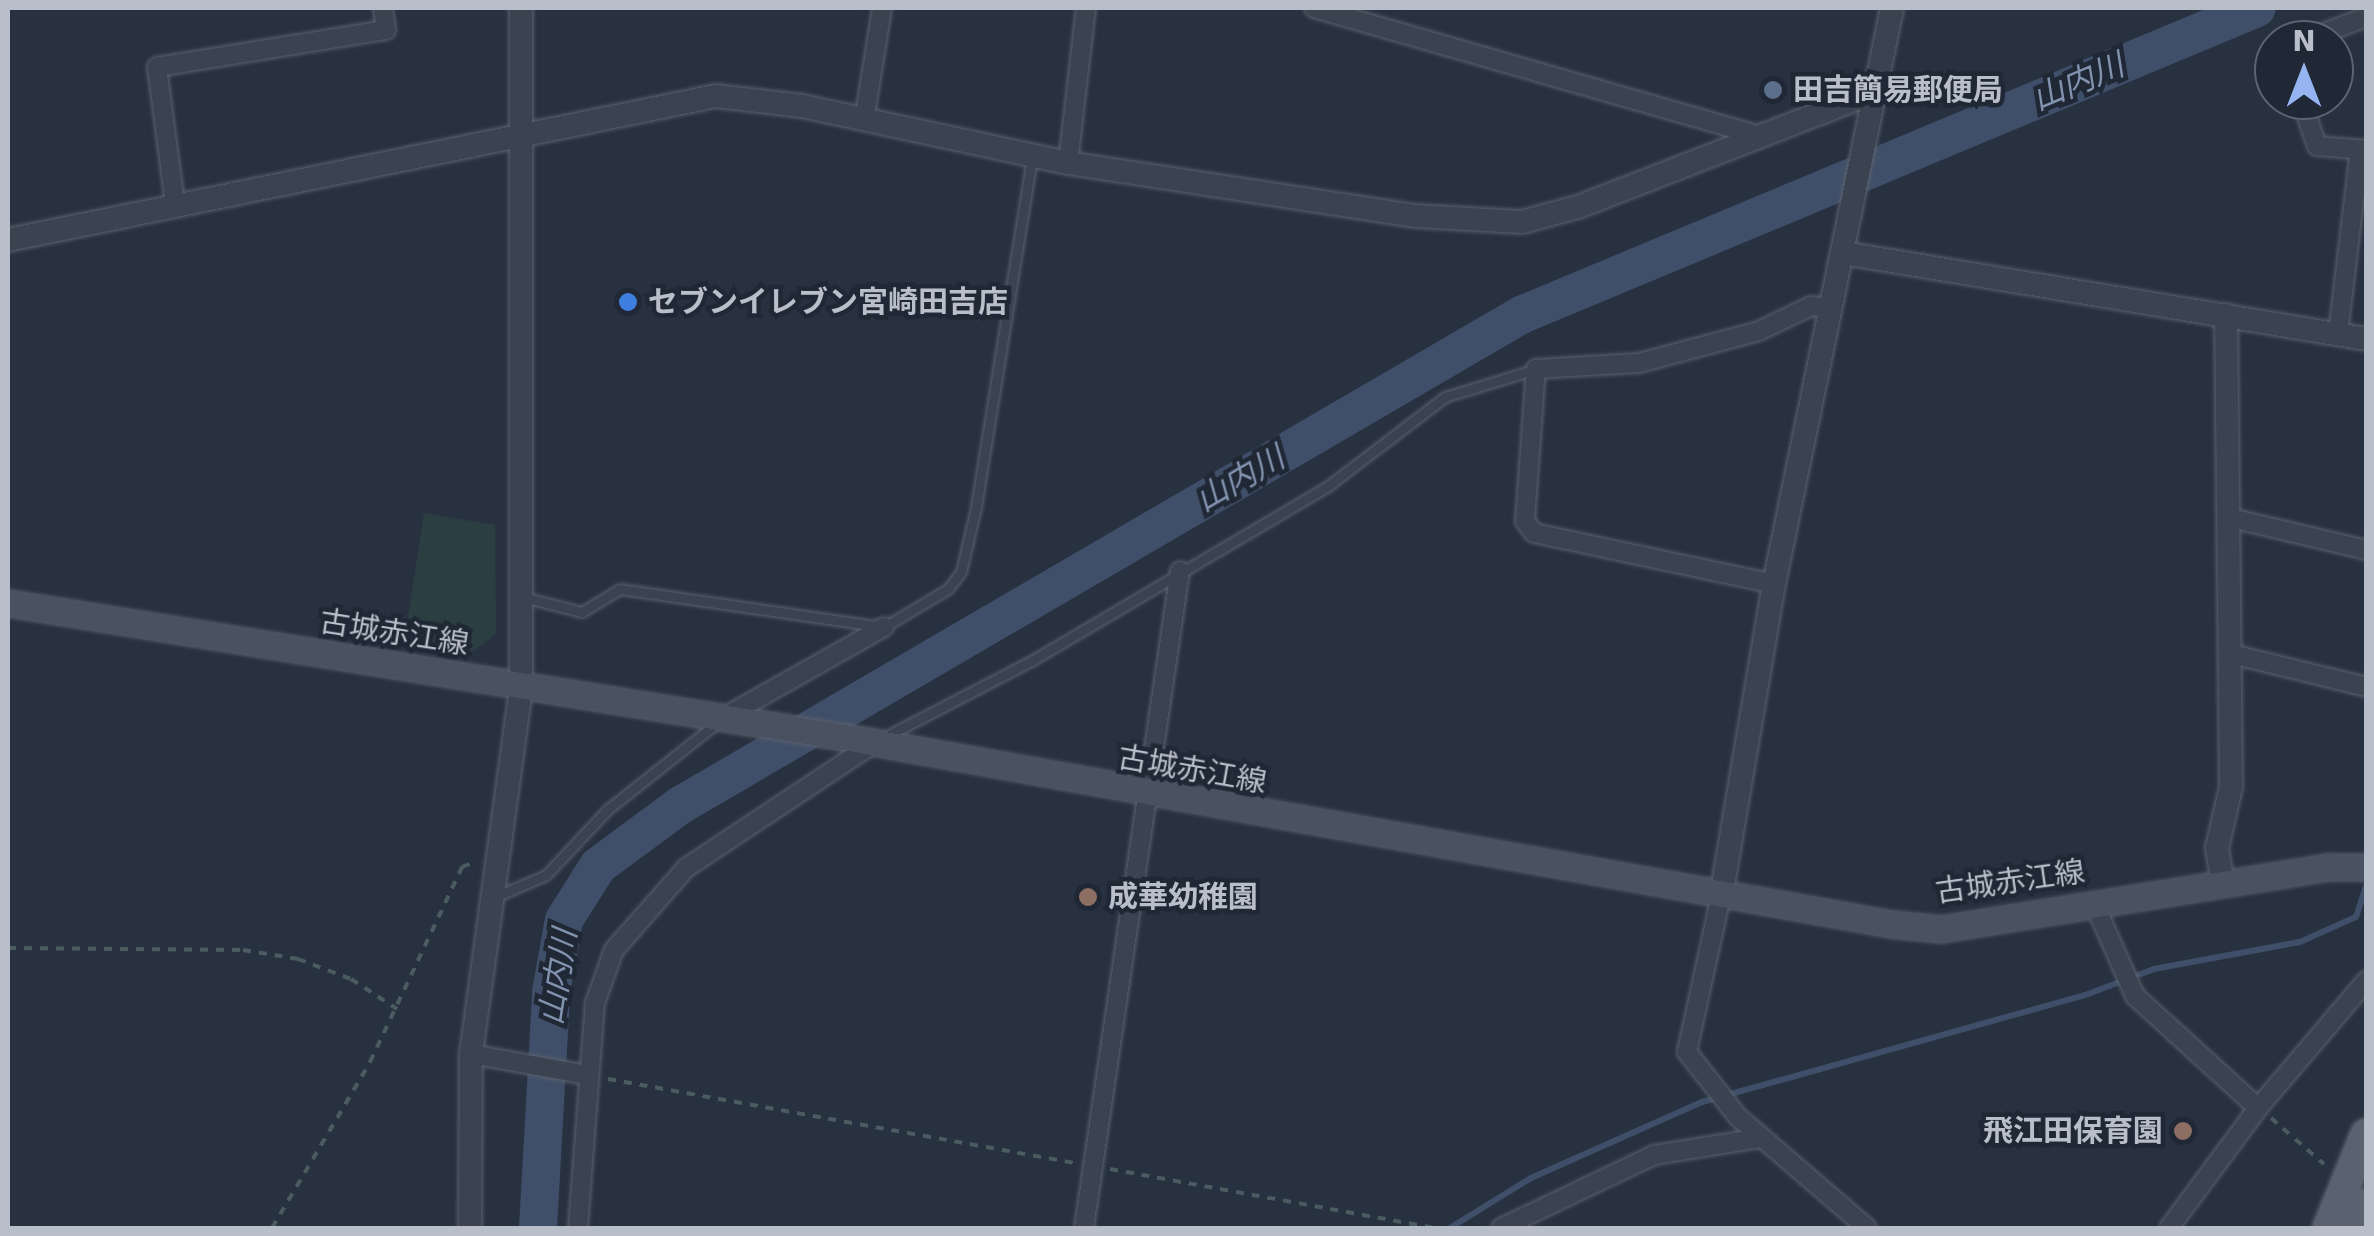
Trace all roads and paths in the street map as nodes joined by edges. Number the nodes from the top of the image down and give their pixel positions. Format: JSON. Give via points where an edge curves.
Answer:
{"nodes":[{"id":1,"x":383,"y":8,"type":"edge"},
{"id":2,"x":521,"y":8,"type":"edge"},
{"id":3,"x":882,"y":8,"type":"edge"},
{"id":4,"x":1086,"y":8,"type":"edge"},
{"id":5,"x":1314,"y":8,"type":"edge"},
{"id":6,"x":1892,"y":8,"type":"edge"},
{"id":7,"x":1876,"y":92,"type":"junction"},
{"id":8,"x":2308,"y":120,"type":"edge"},
{"id":9,"x":864,"y":121,"type":"junction"},
{"id":10,"x":521,"y":134,"type":"junction"},
{"id":11,"x":1761,"y":136,"type":"junction"},
{"id":12,"x":2363,"y":150,"type":"edge"},
{"id":13,"x":1033,"y":157,"type":"junction"},
{"id":14,"x":1068,"y":163,"type":"junction"},
{"id":15,"x":175,"y":204,"type":"junction"},
{"id":16,"x":8,"y":240,"type":"edge"},
{"id":17,"x":1843,"y":252,"type":"junction"},
{"id":18,"x":1830,"y":308,"type":"junction"},
{"id":19,"x":2226,"y":315,"type":"junction"},
{"id":20,"x":2338,"y":334,"type":"junction"},
{"id":21,"x":2366,"y":339,"type":"edge"},
{"id":22,"x":1536,"y":368,"type":"junction"},
{"id":23,"x":2230,"y":518,"type":"junction"},
{"id":24,"x":2366,"y":550,"type":"edge"},
{"id":25,"x":1180,"y":571,"type":"junction"},
{"id":26,"x":1774,"y":584,"type":"junction"},
{"id":27,"x":523,"y":596,"type":"junction"},
{"id":28,"x":8,"y":603,"type":"edge"},
{"id":29,"x":884,"y":627,"type":"junction"},
{"id":30,"x":2230,"y":654,"type":"junction"},
{"id":31,"x":521,"y":687,"type":"junction"},
{"id":32,"x":2366,"y":688,"type":"edge"},
{"id":33,"x":729,"y":721,"type":"junction"},
{"id":34,"x":865,"y":741,"type":"junction"},
{"id":35,"x":1146,"y":796,"type":"junction"},
{"id":36,"x":498,"y":853,"type":"junction"},
{"id":37,"x":2366,"y":868,"type":"edge"},
{"id":38,"x":2224,"y":882,"type":"junction"},
{"id":39,"x":1722,"y":891,"type":"junction"},
{"id":40,"x":491,"y":898,"type":"junction"},
{"id":41,"x":2094,"y":903,"type":"junction"},
{"id":42,"x":8,"y":948,"type":"edge"},
{"id":43,"x":2366,"y":982,"type":"edge"},
{"id":44,"x":397,"y":1009,"type":"junction"},
{"id":45,"x":471,"y":1054,"type":"junction"},
{"id":46,"x":586,"y":1075,"type":"junction"},
{"id":47,"x":2258,"y":1108,"type":"junction"},
{"id":48,"x":2366,"y":1134,"type":"edge"},
{"id":49,"x":1760,"y":1138,"type":"junction"},
{"id":50,"x":2324,"y":1164,"type":"dead end"},
{"id":51,"x":1094,"y":1166,"type":"junction"},
{"id":52,"x":2366,"y":1204,"type":"edge"},
{"id":53,"x":272,"y":1228,"type":"edge"},
{"id":54,"x":470,"y":1228,"type":"edge"},
{"id":55,"x":578,"y":1228,"type":"edge"},
{"id":56,"x":1084,"y":1228,"type":"edge"},
{"id":57,"x":1435,"y":1228,"type":"edge"},
{"id":58,"x":1501,"y":1228,"type":"edge"},
{"id":59,"x":1867,"y":1228,"type":"edge"},
{"id":60,"x":2169,"y":1228,"type":"edge"},
{"id":61,"x":2328,"y":1228,"type":"edge"},
{"id":62,"x":2352,"y":1228,"type":"edge"}],
"edges":[{"from":1,"to":15,"type":"street","via":[[386,30],[157,67]]},
{"from":2,"to":10,"type":"street"},
{"from":3,"to":9,"type":"street"},
{"from":4,"to":14,"type":"street"},
{"from":5,"to":11,"type":"street"},
{"from":6,"to":7,"type":"street"},
{"from":7,"to":11,"type":"street"},
{"from":7,"to":17,"type":"street"},
{"from":8,"to":12,"type":"street","via":[[2318,146]]},
{"from":9,"to":10,"type":"street","via":[[716,96]]},
{"from":9,"to":13,"type":"street"},
{"from":10,"to":15,"type":"street"},
{"from":10,"to":27,"type":"street"},
{"from":11,"to":14,"type":"street","via":[[1522,222],[1416,216]]},
{"from":12,"to":20,"type":"street"},
{"from":13,"to":14,"type":"street"},
{"from":13,"to":29,"type":"lane","via":[[961,572],[948,589]]},
{"from":15,"to":16,"type":"street"},
{"from":17,"to":18,"type":"street"},
{"from":17,"to":19,"type":"street"},
{"from":18,"to":22,"type":"street","via":[[1811,306],[1759,331],[1639,362]]},
{"from":18,"to":26,"type":"street"},
{"from":19,"to":20,"type":"street"},
{"from":19,"to":23,"type":"street"},
{"from":20,"to":21,"type":"street"},
{"from":22,"to":25,"type":"lane","via":[[1445,396],[1328,486]]},
{"from":22,"to":26,"type":"street","via":[[1525,521],[1534,534]]},
{"from":23,"to":24,"type":"street"},
{"from":23,"to":30,"type":"street"},
{"from":25,"to":34,"type":"lane","via":[[1031,661]]},
{"from":25,"to":35,"type":"street"},
{"from":26,"to":39,"type":"street"},
{"from":27,"to":29,"type":"lane","via":[[582,612],[620,589]]},
{"from":27,"to":31,"type":"street"},
{"from":28,"to":31,"type":"main road","name":"古城赤江線"},
{"from":29,"to":33,"type":"street"},
{"from":30,"to":32,"type":"street"},
{"from":30,"to":38,"type":"street","via":[[2231,788],[2217,848]]},
{"from":31,"to":33,"type":"main road","name":"古城赤江線"},
{"from":31,"to":36,"type":"street"},
{"from":33,"to":34,"type":"main road","name":"古城赤江線"},
{"from":33,"to":40,"type":"lane","via":[[607,810],[546,876]]},
{"from":34,"to":35,"type":"main road","name":"古城赤江線"},
{"from":34,"to":46,"type":"street","via":[[686,868],[652,901],[605,969]]},
{"from":35,"to":39,"type":"main road","name":"古城赤江線"},
{"from":35,"to":51,"type":"street"},
{"from":36,"to":40,"type":"street"},
{"from":36,"to":44,"type":"path","via":[[462,867]]},
{"from":37,"to":38,"type":"main road","name":"古城赤江線"},
{"from":38,"to":41,"type":"main road","name":"古城赤江線"},
{"from":39,"to":41,"type":"main road","name":"古城赤江線","via":[[1826,916],[1940,929]]},
{"from":39,"to":49,"type":"street","via":[[1687,1052]]},
{"from":40,"to":45,"type":"street"},
{"from":41,"to":47,"type":"street","via":[[2135,996]]},
{"from":42,"to":44,"type":"path","via":[[243,950],[351,979]]},
{"from":43,"to":47,"type":"street"},
{"from":44,"to":53,"type":"path"},
{"from":45,"to":46,"type":"street"},
{"from":45,"to":54,"type":"street"},
{"from":46,"to":51,"type":"path"},
{"from":46,"to":55,"type":"street"},
{"from":47,"to":50,"type":"path"},
{"from":47,"to":60,"type":"street"},
{"from":48,"to":61,"type":"main road"},
{"from":49,"to":58,"type":"street","via":[[1654,1155]]},
{"from":49,"to":59,"type":"street"},
{"from":51,"to":56,"type":"street"},
{"from":51,"to":57,"type":"path"},
{"from":52,"to":62,"type":"main road"}]}
